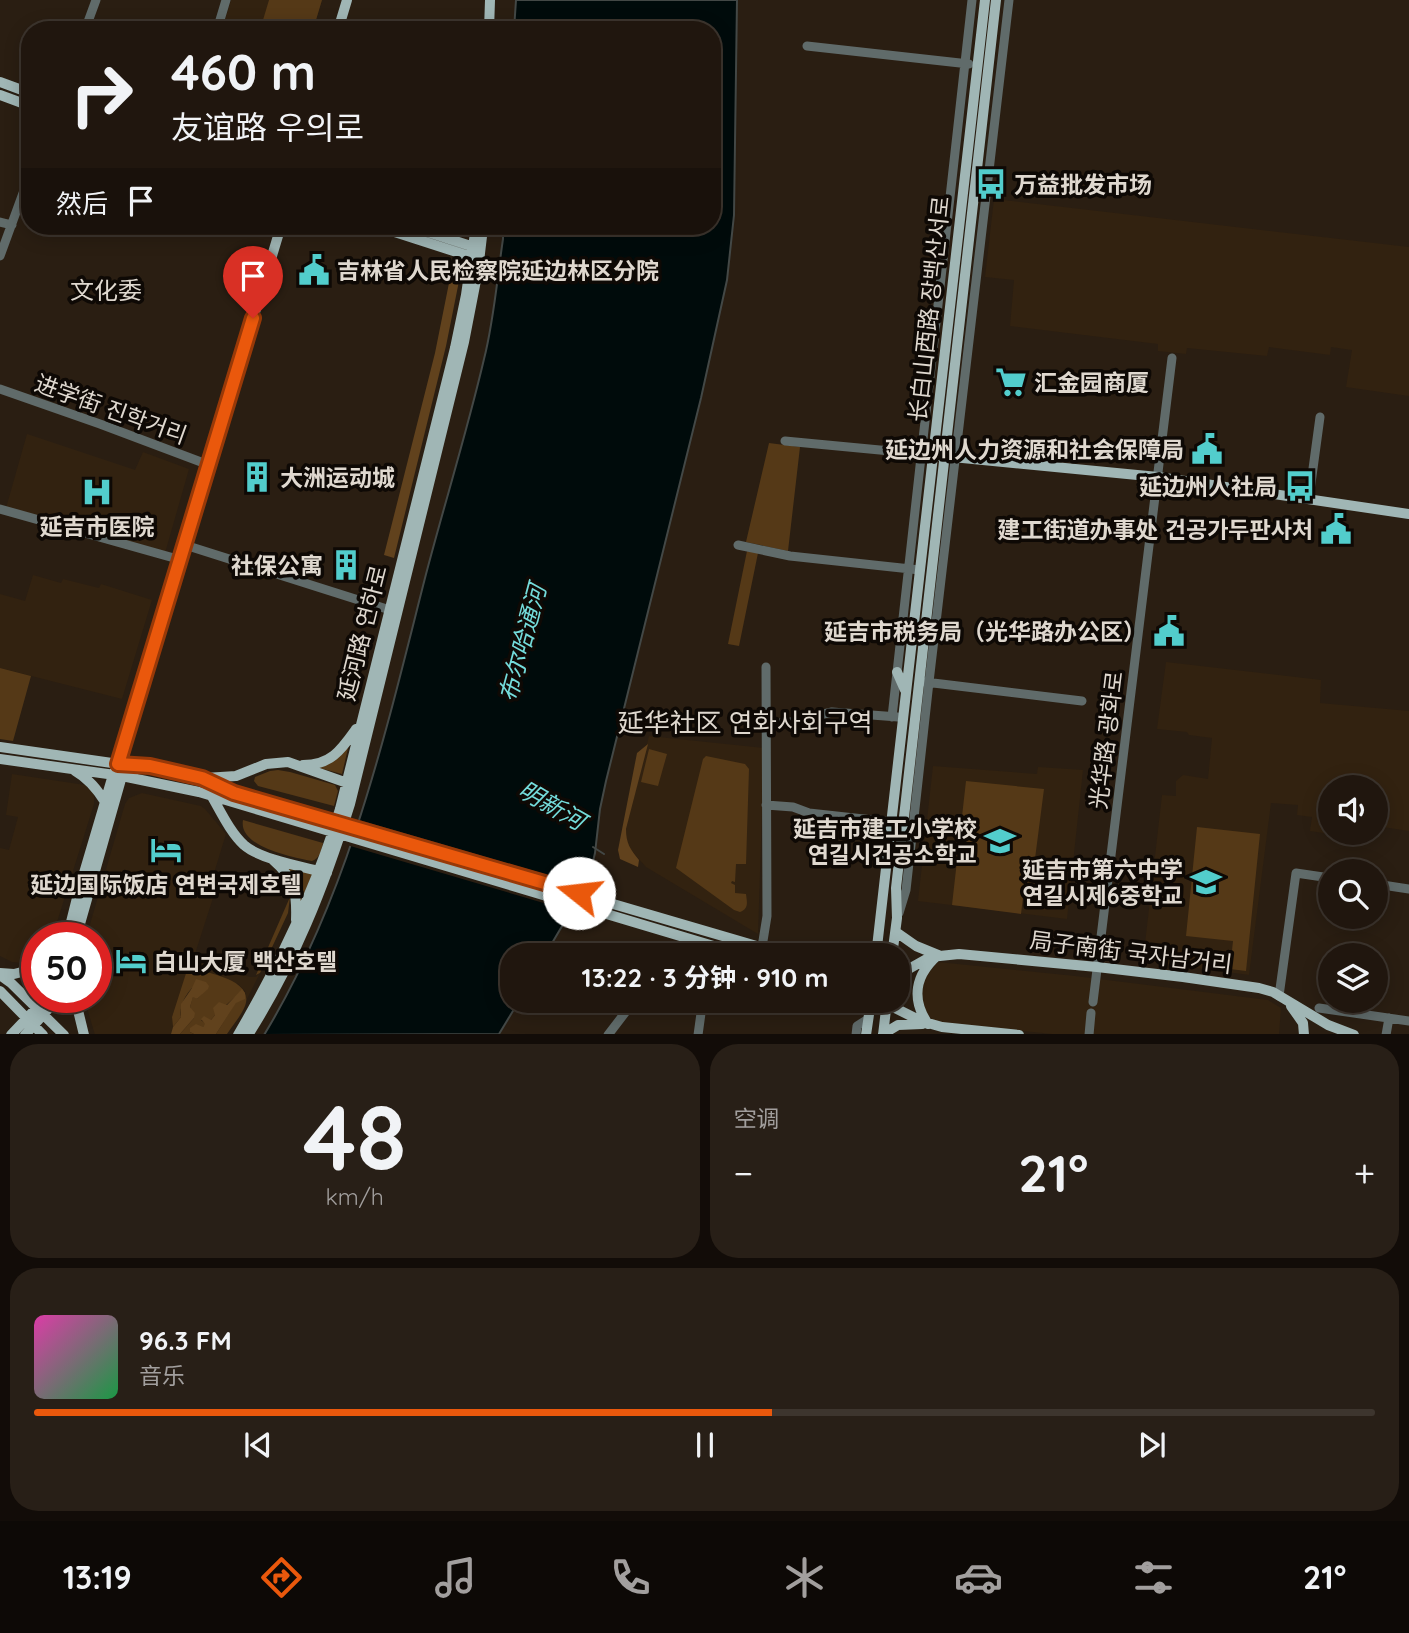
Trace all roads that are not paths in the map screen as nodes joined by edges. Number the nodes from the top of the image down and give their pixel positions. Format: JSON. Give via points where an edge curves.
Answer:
{"nodes":[{"id":1,"x":96,"y":0,"type":"edge"},
{"id":2,"x":226,"y":0,"type":"edge"},
{"id":3,"x":347,"y":0,"type":"edge"},
{"id":4,"x":490,"y":0,"type":"edge"},
{"id":5,"x":497,"y":0,"type":"edge"},
{"id":6,"x":972,"y":0,"type":"edge"},
{"id":7,"x":985,"y":0,"type":"edge"},
{"id":8,"x":996,"y":0,"type":"edge"},
{"id":9,"x":1009,"y":0,"type":"edge"},
{"id":10,"x":88,"y":21,"type":"edge"},
{"id":11,"x":220,"y":21,"type":"edge"},
{"id":12,"x":341,"y":21,"type":"edge"},
{"id":13,"x":489,"y":21,"type":"edge"},
{"id":14,"x":496,"y":21,"type":"edge"},
{"id":15,"x":807,"y":46,"type":"dead end"},
{"id":16,"x":965,"y":63,"type":"junction"},
{"id":17,"x":977,"y":64,"type":"junction"},
{"id":18,"x":0,"y":82,"type":"edge"},
{"id":19,"x":21,"y":90,"type":"edge"},
{"id":20,"x":0,"y":95,"type":"edge"},
{"id":21,"x":21,"y":103,"type":"edge"},
{"id":22,"x":21,"y":200,"type":"edge"},
{"id":23,"x":0,"y":222,"type":"edge"},
{"id":24,"x":12,"y":225,"type":"junction"},
{"id":25,"x":276,"y":235,"type":"edge"},
{"id":26,"x":278,"y":235,"type":"edge"},
{"id":27,"x":409,"y":235,"type":"edge"},
{"id":28,"x":431,"y":235,"type":"edge"},
{"id":29,"x":476,"y":235,"type":"edge"},
{"id":30,"x":481,"y":235,"type":"edge"},
{"id":31,"x":277,"y":240,"type":"junction"},
{"id":32,"x":475,"y":253,"type":"junction"},
{"id":33,"x":0,"y":256,"type":"edge"},
{"id":34,"x":1172,"y":358,"type":"dead end"},
{"id":35,"x":1,"y":391,"type":"edge"},
{"id":36,"x":1320,"y":417,"type":"dead end"},
{"id":37,"x":785,"y":441,"type":"dead end"},
{"id":38,"x":922,"y":454,"type":"junction"},
{"id":39,"x":945,"y":456,"type":"junction"},
{"id":40,"x":209,"y":465,"type":"junction"},
{"id":41,"x":1158,"y":477,"type":"junction"},
{"id":42,"x":1309,"y":498,"type":"junction"},
{"id":43,"x":0,"y":509,"type":"edge"},
{"id":44,"x":1409,"y":514,"type":"edge"},
{"id":45,"x":185,"y":545,"type":"junction"},
{"id":46,"x":738,"y":545,"type":"dead end"},
{"id":47,"x":181,"y":560,"type":"junction"},
{"id":48,"x":914,"y":569,"type":"junction"},
{"id":49,"x":390,"y":610,"type":"junction"},
{"id":50,"x":766,"y":667,"type":"dead end"},
{"id":51,"x":897,"y":672,"type":"junction"},
{"id":52,"x":924,"y":682,"type":"junction"},
{"id":53,"x":906,"y":692,"type":"junction"},
{"id":54,"x":1082,"y":701,"type":"dead end"},
{"id":55,"x":897,"y":717,"type":"junction"},
{"id":56,"x":361,"y":723,"type":"junction"},
{"id":57,"x":766,"y":723,"type":"junction"},
{"id":58,"x":0,"y":747,"type":"edge"},
{"id":59,"x":0,"y":759,"type":"edge"},
{"id":60,"x":297,"y":764,"type":"junction"},
{"id":61,"x":69,"y":768,"type":"junction"},
{"id":62,"x":118,"y":772,"type":"junction"},
{"id":63,"x":202,"y":778,"type":"junction"},
{"id":64,"x":350,"y":786,"type":"junction"},
{"id":65,"x":211,"y":796,"type":"junction"},
{"id":66,"x":234,"y":798,"type":"junction"},
{"id":67,"x":105,"y":802,"type":"junction"},
{"id":68,"x":766,"y":805,"type":"junction"},
{"id":69,"x":891,"y":822,"type":"junction"},
{"id":70,"x":270,"y":857,"type":"junction"},
{"id":71,"x":325,"y":870,"type":"junction"},
{"id":72,"x":1318,"y":876,"type":"edge"},
{"id":73,"x":1388,"y":886,"type":"edge"},
{"id":74,"x":1409,"y":889,"type":"edge"},
{"id":75,"x":603,"y":906,"type":"junction"},
{"id":76,"x":71,"y":922,"type":"edge"},
{"id":77,"x":80,"y":922,"type":"edge"},
{"id":78,"x":296,"y":926,"type":"junction"},
{"id":79,"x":895,"y":932,"type":"junction"},
{"id":80,"x":700,"y":943,"type":"edge"},
{"id":81,"x":746,"y":943,"type":"edge"},
{"id":82,"x":763,"y":943,"type":"edge"},
{"id":83,"x":877,"y":943,"type":"edge"},
{"id":84,"x":894,"y":943,"type":"edge"},
{"id":85,"x":938,"y":955,"type":"junction"},
{"id":86,"x":1097,"y":967,"type":"junction"},
{"id":87,"x":910,"y":968,"type":"edge"},
{"id":88,"x":21,"y":972,"type":"edge"},
{"id":89,"x":0,"y":974,"type":"edge"},
{"id":90,"x":0,"y":991,"type":"edge"},
{"id":91,"x":21,"y":993,"type":"edge"},
{"id":92,"x":1279,"y":996,"type":"junction"},
{"id":93,"x":1093,"y":1002,"type":"dead end"},
{"id":94,"x":1289,"y":1002,"type":"junction"},
{"id":95,"x":38,"y":1013,"type":"edge"},
{"id":96,"x":42,"y":1013,"type":"edge"},
{"id":97,"x":79,"y":1013,"type":"edge"},
{"id":98,"x":625,"y":1013,"type":"edge"},
{"id":99,"x":701,"y":1013,"type":"edge"},
{"id":100,"x":869,"y":1013,"type":"edge"},
{"id":101,"x":884,"y":1013,"type":"edge"},
{"id":102,"x":906,"y":1013,"type":"edge"},
{"id":103,"x":1091,"y":1013,"type":"dead end"},
{"id":104,"x":1354,"y":1013,"type":"edge"},
{"id":105,"x":868,"y":1018,"type":"junction"},
{"id":106,"x":1389,"y":1018,"type":"junction"},
{"id":107,"x":30,"y":1021,"type":"junction"},
{"id":108,"x":1409,"y":1021,"type":"edge"},
{"id":109,"x":928,"y":1024,"type":"junction"},
{"id":110,"x":10,"y":1034,"type":"edge"},
{"id":111,"x":25,"y":1034,"type":"edge"},
{"id":112,"x":43,"y":1034,"type":"edge"},
{"id":113,"x":64,"y":1034,"type":"edge"},
{"id":114,"x":84,"y":1034,"type":"edge"},
{"id":115,"x":239,"y":1034,"type":"edge"},
{"id":116,"x":248,"y":1034,"type":"edge"},
{"id":117,"x":608,"y":1034,"type":"edge"},
{"id":118,"x":698,"y":1034,"type":"edge"},
{"id":119,"x":856,"y":1034,"type":"edge"},
{"id":120,"x":866,"y":1034,"type":"edge"},
{"id":121,"x":883,"y":1034,"type":"edge"},
{"id":122,"x":1018,"y":1034,"type":"edge"},
{"id":123,"x":1089,"y":1034,"type":"edge"},
{"id":124,"x":1304,"y":1034,"type":"edge"},
{"id":125,"x":1354,"y":1034,"type":"edge"},
{"id":126,"x":1386,"y":1034,"type":"edge"}],
"edges":[{"from":1,"to":10,"type":"street"},
{"from":2,"to":11,"type":"street"},
{"from":3,"to":12,"type":"main road"},
{"from":4,"to":13,"type":"main road"},
{"from":5,"to":14,"type":"main road"},
{"from":6,"to":16,"type":"street","name":"长白山西路 장백산서로"},
{"from":7,"to":17,"type":"main road","name":"长白山西路 장백산서로"},
{"from":8,"to":39,"type":"main road","name":"长白山西路 장백산서로"},
{"from":9,"to":39,"type":"street","name":"长白山西路 장백산서로"},
{"from":15,"to":16,"type":"street"},
{"from":16,"to":17,"type":"street"},
{"from":16,"to":38,"type":"street","name":"长白山西路 장백산서로"},
{"from":17,"to":39,"type":"main road","name":"长白山西路 장백산서로"},
{"from":18,"to":19,"type":"main road"},
{"from":20,"to":21,"type":"main road"},
{"from":22,"to":24,"type":"street"},
{"from":23,"to":24,"type":"street"},
{"from":24,"to":33,"type":"street"},
{"from":25,"to":31,"type":"main road"},
{"from":26,"to":31,"type":"main road"},
{"from":27,"to":32,"type":"main road"},
{"from":28,"to":32,"type":"main road"},
{"from":29,"to":32,"type":"main road","name":"延河路 연하로"},
{"from":30,"to":32,"type":"main road","name":"延河路 연하로"},
{"from":31,"to":40,"type":"main road"},
{"from":32,"to":49,"type":"main road","name":"延河路 연하로"},
{"from":32,"to":64,"type":"main road","name":"延河路 연하로","via":[[462,351]]},
{"from":34,"to":41,"type":"street","name":"光华路 광화로"},
{"from":35,"to":40,"type":"street","name":"进学街 진학거리"},
{"from":36,"to":42,"type":"street"},
{"from":37,"to":38,"type":"street"},
{"from":38,"to":39,"type":"main road"},
{"from":38,"to":48,"type":"street","name":"长白山西路 장백산서로"},
{"from":39,"to":41,"type":"main road"},
{"from":39,"to":48,"type":"main road","name":"长白山西路 장백산서로"},
{"from":39,"to":52,"type":"main road","name":"长白山西路 장백산서로"},
{"from":40,"to":45,"type":"main road"},
{"from":41,"to":42,"type":"main road"},
{"from":41,"to":86,"type":"street","name":"光华路 광화로"},
{"from":42,"to":44,"type":"main road"},
{"from":43,"to":47,"type":"street"},
{"from":45,"to":47,"type":"main road"},
{"from":45,"to":49,"type":"street"},
{"from":46,"to":48,"type":"street","via":[[790,556]]},
{"from":47,"to":62,"type":"main road"},
{"from":48,"to":51,"type":"street","name":"长白山西路 장백산서로"},
{"from":48,"to":53,"type":"main road","name":"长白山西路 장백산서로"},
{"from":49,"to":56,"type":"main road","name":"延河路 연하로"},
{"from":50,"to":57,"type":"street"},
{"from":51,"to":53,"type":"main road"},
{"from":51,"to":55,"type":"street","name":"长白山西路 장백산서로"},
{"from":52,"to":54,"type":"street"},
{"from":52,"to":79,"type":"main road","name":"长白山西路 장백산서로","via":[[896,888]]},
{"from":53,"to":55,"type":"main road","name":"长白山西路 장백산서로"},
{"from":55,"to":57,"type":"street","via":[[832,712]]},
{"from":55,"to":69,"type":"main road","name":"长白山西路 장백산서로"},
{"from":56,"to":60,"type":"main road","via":[[335,755],[319,763]]},
{"from":56,"to":64,"type":"main road","name":"延河路 연하로"},
{"from":57,"to":68,"type":"street"},
{"from":58,"to":62,"type":"main road"},
{"from":59,"to":61,"type":"main road"},
{"from":60,"to":63,"type":"main road","via":[[271,763],[236,776]]},
{"from":60,"to":64,"type":"main road"},
{"from":61,"to":62,"type":"main road"},
{"from":61,"to":67,"type":"main road","via":[[88,779]]},
{"from":62,"to":63,"type":"main road","via":[[150,766]]},
{"from":62,"to":65,"type":"main road"},
{"from":62,"to":67,"type":"main road"},
{"from":62,"to":77,"type":"main road"},
{"from":63,"to":66,"type":"main road"},
{"from":64,"to":66,"type":"main road","via":[[289,768],[272,768],[239,781]]},
{"from":64,"to":71,"type":"main road","name":"延河路 연하로"},
{"from":65,"to":66,"type":"main road"},
{"from":65,"to":70,"type":"main road","via":[[240,841]]},
{"from":66,"to":71,"type":"main road","via":[[234,821],[253,845]]},
{"from":66,"to":75,"type":"main road"},
{"from":67,"to":76,"type":"main road"},
{"from":68,"to":69,"type":"street"},
{"from":68,"to":82,"type":"street"},
{"from":69,"to":83,"type":"main road","name":"长白山西路 장백산서로"},
{"from":70,"to":71,"type":"main road"},
{"from":70,"to":78,"type":"main road","via":[[293,883]]},
{"from":71,"to":78,"type":"main road","name":"延河路 연하로"},
{"from":71,"to":116,"type":"main road","name":"延河路 연하로","via":[[298,944]]},
{"from":72,"to":92,"type":"street","via":[[1296,873]]},
{"from":73,"to":74,"type":"street"},
{"from":75,"to":80,"type":"main road"},
{"from":75,"to":81,"type":"main road"},
{"from":78,"to":115,"type":"main road","name":"延河路 연하로"},
{"from":79,"to":84,"type":"main road","name":"长白山西路 장백산서로"},
{"from":79,"to":85,"type":"main road"},
{"from":85,"to":86,"type":"main road","name":"局子南街 국자남거리"},
{"from":85,"to":87,"type":"main road","name":"局子南街 국자남거리"},
{"from":85,"to":109,"type":"main road","via":[[923,973],[917,991]]},
{"from":86,"to":92,"type":"main road","name":"局子南街 국자남거리","via":[[1259,988]]},
{"from":86,"to":93,"type":"street","name":"光华路 광화로"},
{"from":88,"to":89,"type":"main road"},
{"from":89,"to":91,"type":"main road"},
{"from":90,"to":107,"type":"main road"},
{"from":92,"to":94,"type":"main road","name":"局子南街 국자남거리"},
{"from":94,"to":124,"type":"main road","via":[[1303,1023]]},
{"from":94,"to":125,"type":"main road","name":"局子南街 국자남거리"},
{"from":95,"to":107,"type":"main road"},
{"from":96,"to":113,"type":"main road"},
{"from":97,"to":114,"type":"main road"},
{"from":98,"to":117,"type":"street"},
{"from":99,"to":118,"type":"street"},
{"from":100,"to":105,"type":"main road"},
{"from":101,"to":121,"type":"main road"},
{"from":102,"to":109,"type":"main road"},
{"from":103,"to":123,"type":"street"},
{"from":104,"to":106,"type":"street"},
{"from":105,"to":119,"type":"street","via":[[857,1026]]},
{"from":105,"to":120,"type":"main road"},
{"from":106,"to":108,"type":"street"},
{"from":106,"to":126,"type":"street"},
{"from":107,"to":110,"type":"main road"},
{"from":107,"to":111,"type":"main road"},
{"from":107,"to":112,"type":"main road"},
{"from":109,"to":121,"type":"main road","via":[[903,1024]]},
{"from":109,"to":122,"type":"main road"}]}
